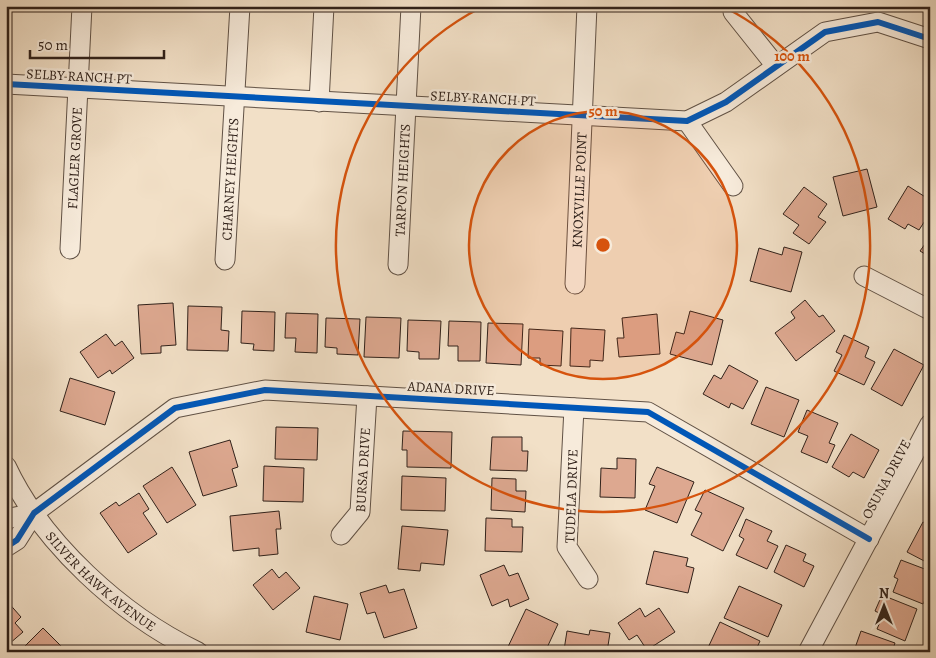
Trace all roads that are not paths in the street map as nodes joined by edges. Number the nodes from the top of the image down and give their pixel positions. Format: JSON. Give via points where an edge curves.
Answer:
{"nodes":[{"id":1,"x":82,"y":6,"type":"edge"},
{"id":2,"x":240,"y":6,"type":"edge"},
{"id":3,"x":324,"y":6,"type":"edge"},
{"id":4,"x":411,"y":6,"type":"edge"},
{"id":5,"x":587,"y":6,"type":"edge"},
{"id":6,"x":733,"y":6,"type":"edge"},
{"id":7,"x":930,"y":40,"type":"edge"},
{"id":8,"x":776,"y":66,"type":"junction"},
{"id":9,"x":6,"y":84,"type":"edge"},
{"id":10,"x":78,"y":88,"type":"junction"},
{"id":11,"x":235,"y":97,"type":"junction"},
{"id":12,"x":319,"y":102,"type":"junction"},
{"id":13,"x":406,"y":106,"type":"junction"},
{"id":14,"x":582,"y":115,"type":"junction"},
{"id":15,"x":687,"y":121,"type":"junction"},
{"id":16,"x":733,"y":186,"type":"dead end"},
{"id":17,"x":70,"y":249,"type":"dead end"},
{"id":18,"x":225,"y":260,"type":"dead end"},
{"id":19,"x":398,"y":265,"type":"dead end"},
{"id":20,"x":864,"y":276,"type":"dead end"},
{"id":21,"x":575,"y":284,"type":"dead end"},
{"id":22,"x":930,"y":310,"type":"edge"},
{"id":23,"x":367,"y":396,"type":"junction"},
{"id":24,"x":574,"y":408,"type":"junction"},
{"id":25,"x":930,"y":424,"type":"edge"},
{"id":26,"x":6,"y":466,"type":"edge"},
{"id":27,"x":34,"y":512,"type":"junction"},
{"id":28,"x":6,"y":519,"type":"edge"},
{"id":29,"x":341,"y":535,"type":"dead end"},
{"id":30,"x":868,"y":539,"type":"junction"},
{"id":31,"x":6,"y":547,"type":"edge"},
{"id":32,"x":588,"y":579,"type":"dead end"},
{"id":33,"x":198,"y":652,"type":"edge"},
{"id":34,"x":808,"y":652,"type":"edge"}],
"edges":[{"from":1,"to":10,"type":"street","name":"FLAGLER GROVE"},
{"from":2,"to":11,"type":"street","name":"CHARNEY HEIGHTS"},
{"from":3,"to":12,"type":"street"},
{"from":4,"to":13,"type":"street","name":"TARPON HEIGHTS"},
{"from":5,"to":14,"type":"street","name":"KNOXVILLE POINT"},
{"from":6,"to":8,"type":"street","via":[[734,12]]},
{"from":7,"to":8,"type":"street","name":"SELBY RANCH PT","via":[[878,22],[825,32]]},
{"from":8,"to":15,"type":"street","name":"SELBY RANCH PT","via":[[726,102]]},
{"from":9,"to":10,"type":"street","name":"SELBY RANCH PT"},
{"from":10,"to":11,"type":"street","name":"SELBY RANCH PT"},
{"from":10,"to":17,"type":"street","name":"FLAGLER GROVE"},
{"from":11,"to":12,"type":"street","name":"SELBY RANCH PT"},
{"from":11,"to":18,"type":"street","name":"CHARNEY HEIGHTS"},
{"from":12,"to":13,"type":"street","name":"SELBY RANCH PT"},
{"from":13,"to":14,"type":"street","name":"SELBY RANCH PT"},
{"from":13,"to":19,"type":"street","name":"TARPON HEIGHTS"},
{"from":14,"to":15,"type":"street","name":"SELBY RANCH PT"},
{"from":14,"to":21,"type":"street","name":"KNOXVILLE POINT"},
{"from":15,"to":16,"type":"street"},
{"from":20,"to":22,"type":"street"},
{"from":23,"to":24,"type":"street","name":"ADANA DRIVE"},
{"from":23,"to":27,"type":"street","name":"ADANA DRIVE","via":[[265,390],[175,408]]},
{"from":23,"to":29,"type":"street","name":"BURSA DRIVE","via":[[360,512]]},
{"from":24,"to":30,"type":"street","name":"ADANA DRIVE","via":[[648,412]]},
{"from":24,"to":32,"type":"street","name":"TUDELA DRIVE","via":[[567,547]]},
{"from":25,"to":30,"type":"street","name":"OSUNA DRIVE"},
{"from":26,"to":27,"type":"street","name":"SILVER HAWK AVENUE"},
{"from":27,"to":28,"type":"street"},
{"from":27,"to":31,"type":"street","via":[[17,540]]},
{"from":27,"to":33,"type":"street","name":"SILVER HAWK AVENUE","via":[[104,590],[155,628]]},
{"from":30,"to":34,"type":"street","name":"OSUNA DRIVE"}]}
